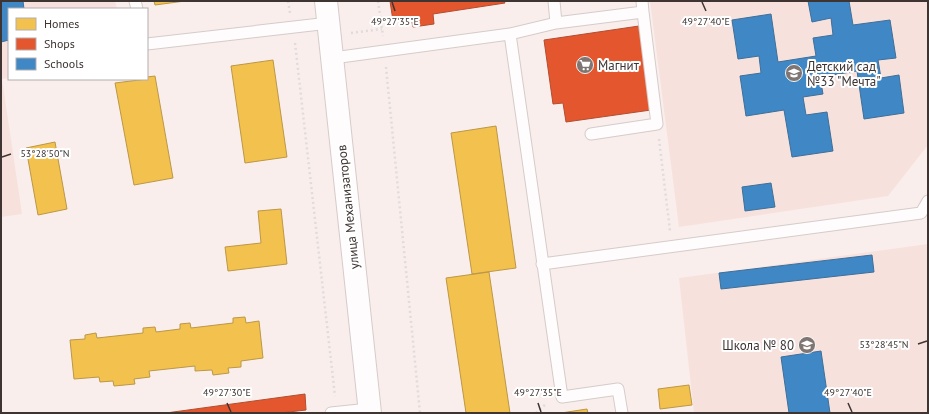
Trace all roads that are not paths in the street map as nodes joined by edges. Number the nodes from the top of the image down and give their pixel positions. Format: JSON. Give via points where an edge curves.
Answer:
{"nodes":[{"id":1,"x":326,"y":1,"type":"edge"},
{"id":2,"x":554,"y":1,"type":"edge"},
{"id":3,"x":643,"y":6,"type":"edge"},
{"id":4,"x":556,"y":23,"type":"junction"},
{"id":5,"x":328,"y":24,"type":"junction"},
{"id":6,"x":510,"y":34,"type":"junction"},
{"id":7,"x":148,"y":44,"type":"edge"},
{"id":8,"x":333,"y":58,"type":"junction"},
{"id":9,"x":591,"y":134,"type":"dead end"},
{"id":10,"x":928,"y":201,"type":"edge"},
{"id":11,"x":542,"y":264,"type":"junction"},
{"id":12,"x":369,"y":411,"type":"edge"},
{"id":13,"x":334,"y":413,"type":"edge"},
{"id":14,"x":622,"y":413,"type":"edge"}],
"edges":[{"from":1,"to":5,"type":"main road","name":"улица Механизаторов"},
{"from":2,"to":4,"type":"lane"},
{"from":3,"to":4,"type":"lane"},
{"from":3,"to":9,"type":"lane","via":[[657,124]]},
{"from":4,"to":6,"type":"lane"},
{"from":5,"to":7,"type":"lane"},
{"from":5,"to":8,"type":"main road","name":"улица Механизаторов"},
{"from":6,"to":8,"type":"lane"},
{"from":6,"to":11,"type":"lane"},
{"from":8,"to":12,"type":"main road","name":"улица Механизаторов"},
{"from":10,"to":11,"type":"lane","via":[[921,213]]},
{"from":11,"to":14,"type":"lane","via":[[562,397],[618,389]]},
{"from":12,"to":13,"type":"lane"}]}
